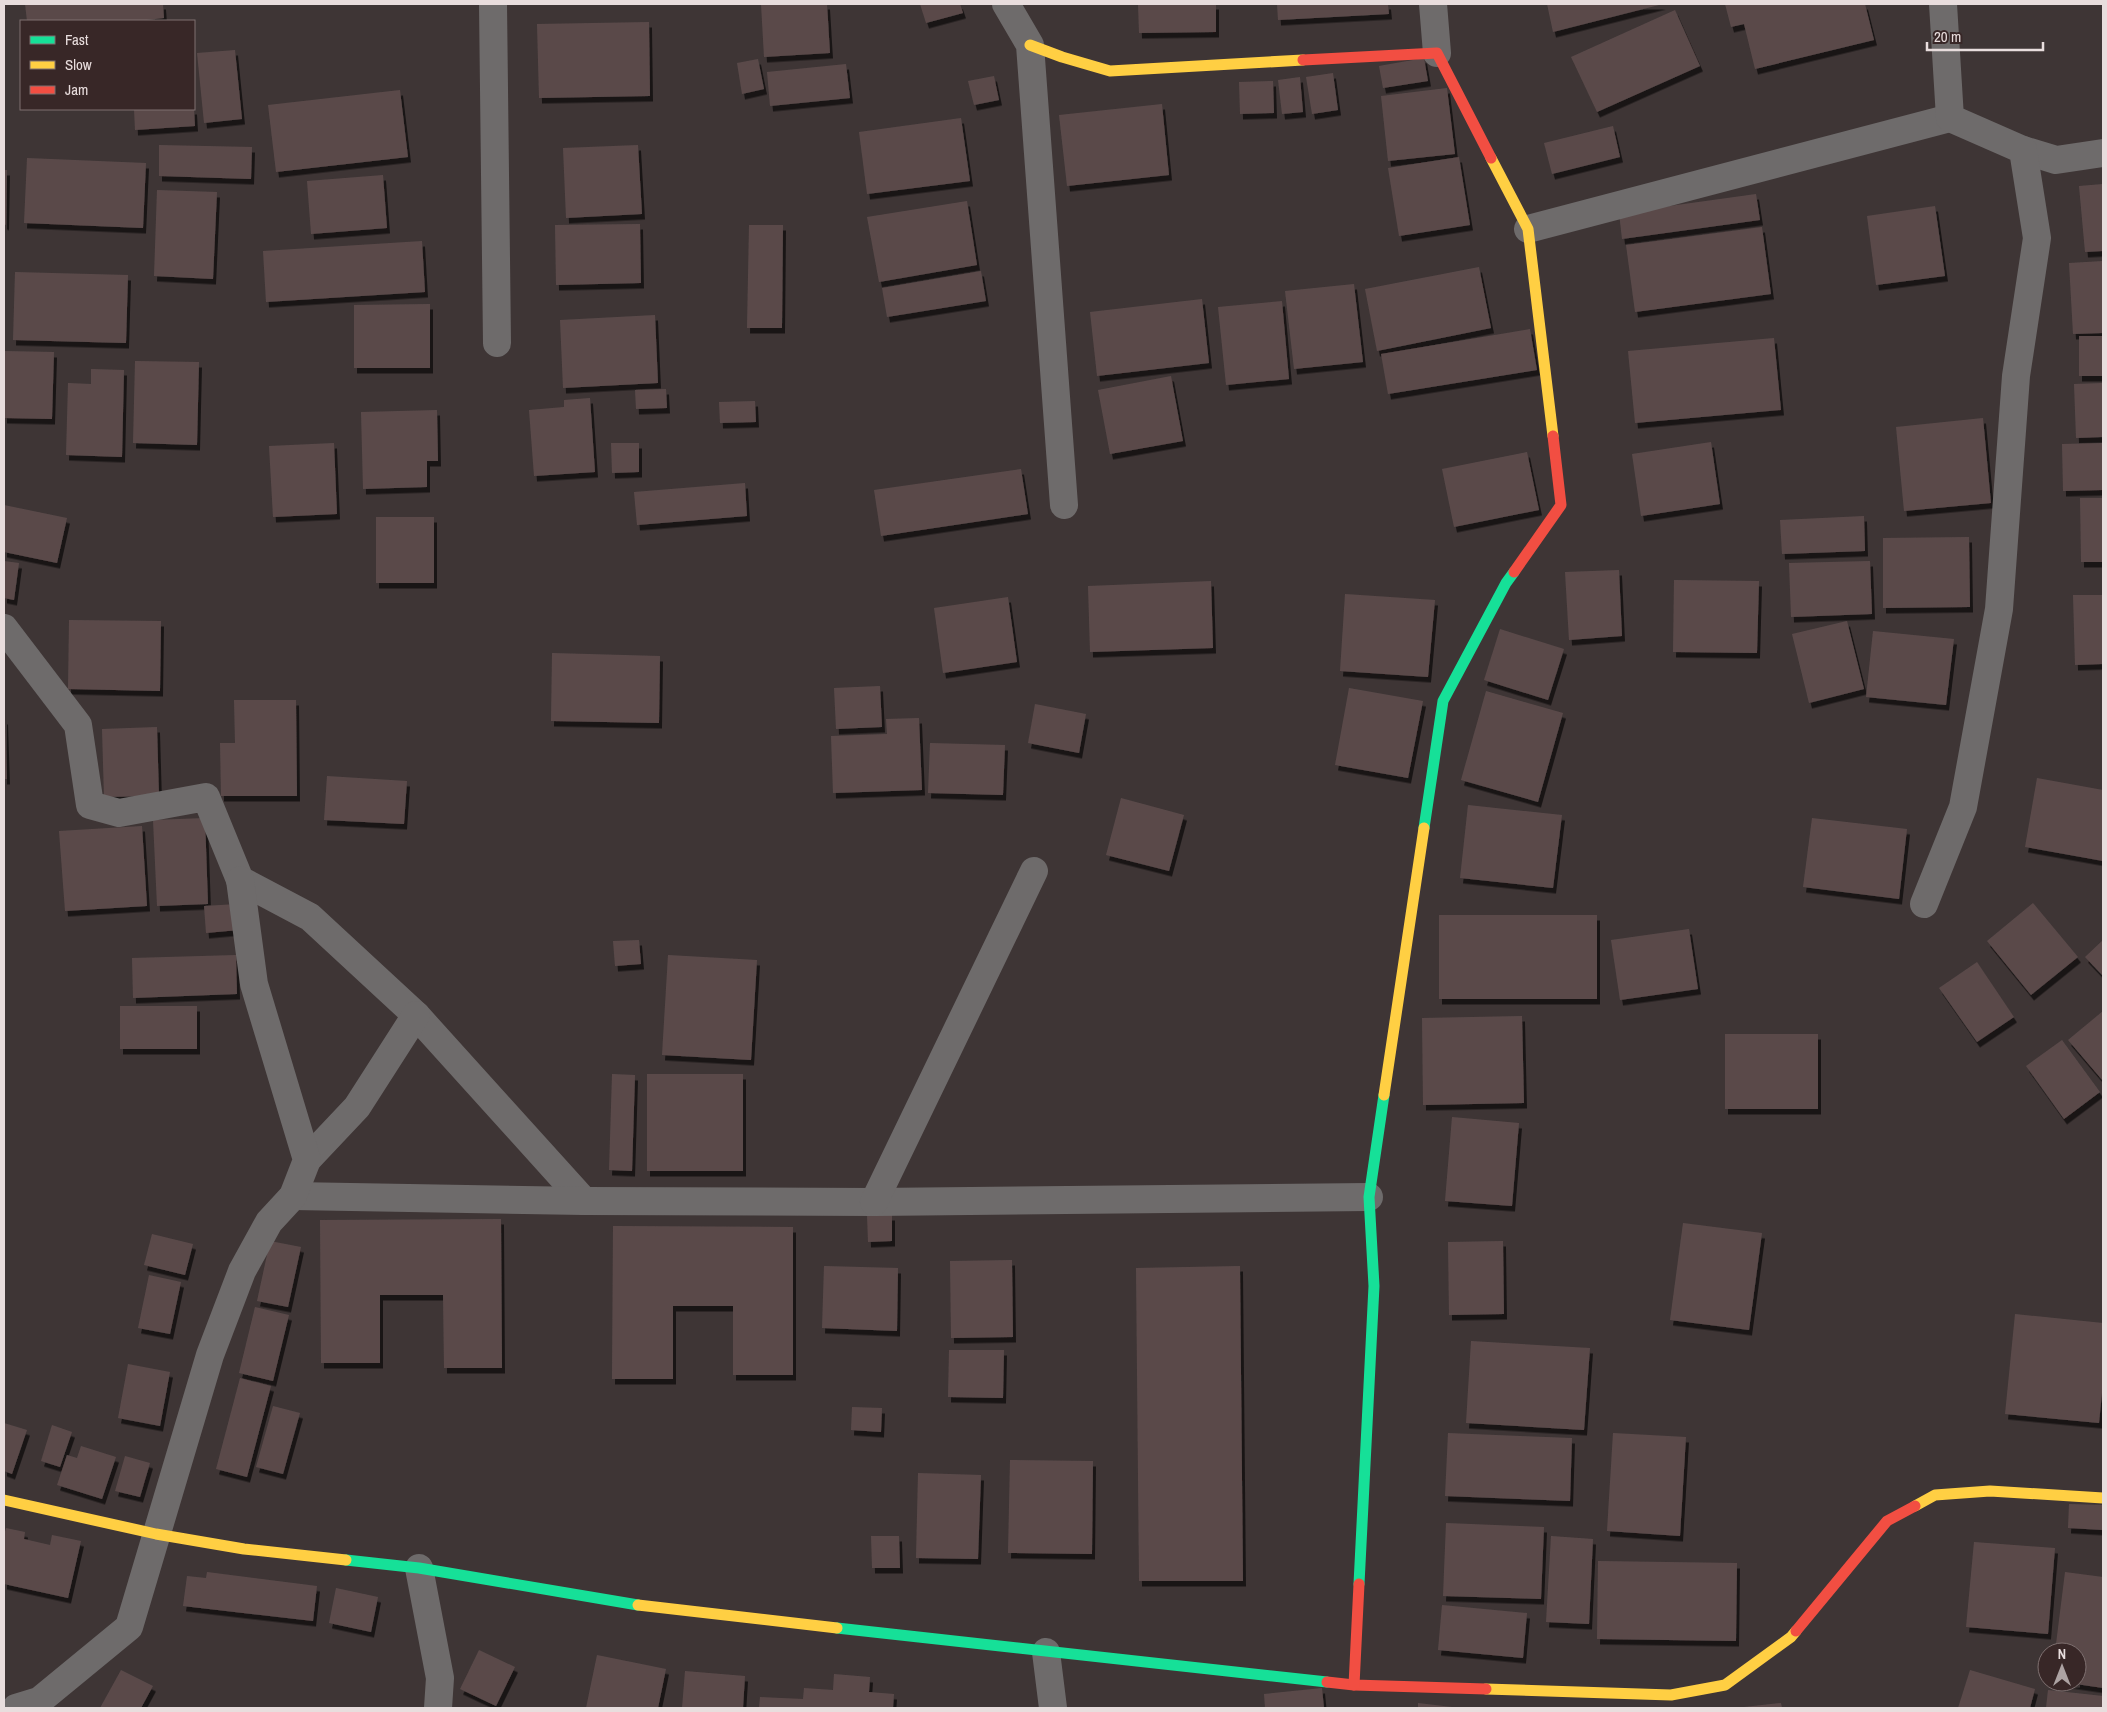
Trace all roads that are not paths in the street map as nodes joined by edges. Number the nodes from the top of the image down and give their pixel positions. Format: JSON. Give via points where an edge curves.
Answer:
{"nodes":[{"id":1,"x":493,"y":4,"type":"edge"},
{"id":2,"x":1006,"y":4,"type":"edge"},
{"id":3,"x":1433,"y":4,"type":"edge"},
{"id":4,"x":1943,"y":4,"type":"edge"},
{"id":5,"x":1030,"y":45,"type":"junction"},
{"id":6,"x":1437,"y":54,"type":"junction"},
{"id":7,"x":1950,"y":118,"type":"junction"},
{"id":8,"x":2023,"y":150,"type":"junction"},
{"id":9,"x":2103,"y":153,"type":"edge"},
{"id":10,"x":1528,"y":229,"type":"junction"},
{"id":11,"x":498,"y":343,"type":"dead end"},
{"id":12,"x":1064,"y":505,"type":"dead end"},
{"id":13,"x":4,"y":628,"type":"edge"},
{"id":14,"x":1034,"y":871,"type":"dead end"},
{"id":15,"x":240,"y":880,"type":"junction"},
{"id":16,"x":1924,"y":904,"type":"dead end"},
{"id":17,"x":416,"y":1015,"type":"junction"},
{"id":18,"x":307,"y":1160,"type":"junction"},
{"id":19,"x":293,"y":1196,"type":"junction"},
{"id":20,"x":1369,"y":1197,"type":"junction"},
{"id":21,"x":584,"y":1201,"type":"junction"},
{"id":22,"x":874,"y":1202,"type":"junction"},
{"id":23,"x":2103,"y":1498,"type":"edge"},
{"id":24,"x":4,"y":1500,"type":"edge"},
{"id":25,"x":156,"y":1534,"type":"junction"},
{"id":26,"x":419,"y":1568,"type":"junction"},
{"id":27,"x":1046,"y":1652,"type":"junction"},
{"id":28,"x":1354,"y":1685,"type":"junction"},
{"id":29,"x":16,"y":1708,"type":"edge"},
{"id":30,"x":438,"y":1708,"type":"edge"},
{"id":31,"x":1053,"y":1708,"type":"edge"}],
"edges":[{"from":1,"to":11,"type":"street"},
{"from":2,"to":5,"type":"street"},
{"from":3,"to":6,"type":"street"},
{"from":4,"to":7,"type":"street"},
{"from":5,"to":6,"type":"street","via":[[1110,71]]},
{"from":5,"to":12,"type":"street"},
{"from":6,"to":10,"type":"street"},
{"from":7,"to":8,"type":"street"},
{"from":7,"to":10,"type":"street"},
{"from":8,"to":9,"type":"street","via":[[2056,160]]},
{"from":8,"to":16,"type":"street","via":[[2037,238],[2016,376],[1999,609],[1963,807]]},
{"from":10,"to":20,"type":"street","via":[[1560,505],[1506,583],[1443,701]]},
{"from":13,"to":15,"type":"street","via":[[78,726],[90,805],[119,813],[206,797]]},
{"from":14,"to":22,"type":"street"},
{"from":15,"to":17,"type":"street","via":[[310,917]]},
{"from":15,"to":18,"type":"street","via":[[254,984]]},
{"from":17,"to":18,"type":"street","via":[[357,1107]]},
{"from":17,"to":21,"type":"street"},
{"from":18,"to":19,"type":"street"},
{"from":19,"to":21,"type":"street"},
{"from":19,"to":25,"type":"street","via":[[269,1222],[242,1271],[210,1355]]},
{"from":20,"to":22,"type":"street"},
{"from":20,"to":28,"type":"street","via":[[1374,1286]]},
{"from":21,"to":22,"type":"street"},
{"from":23,"to":28,"type":"street","via":[[1990,1491],[1936,1495],[1886,1521],[1790,1637],[1725,1685],[1671,1695]]},
{"from":24,"to":25,"type":"street"},
{"from":25,"to":26,"type":"street","via":[[244,1549]]},
{"from":25,"to":29,"type":"street","via":[[129,1627],[39,1701]]},
{"from":26,"to":27,"type":"street","via":[[648,1607]]},
{"from":26,"to":30,"type":"street","via":[[440,1678]]},
{"from":27,"to":28,"type":"street"},
{"from":27,"to":31,"type":"street"}]}
